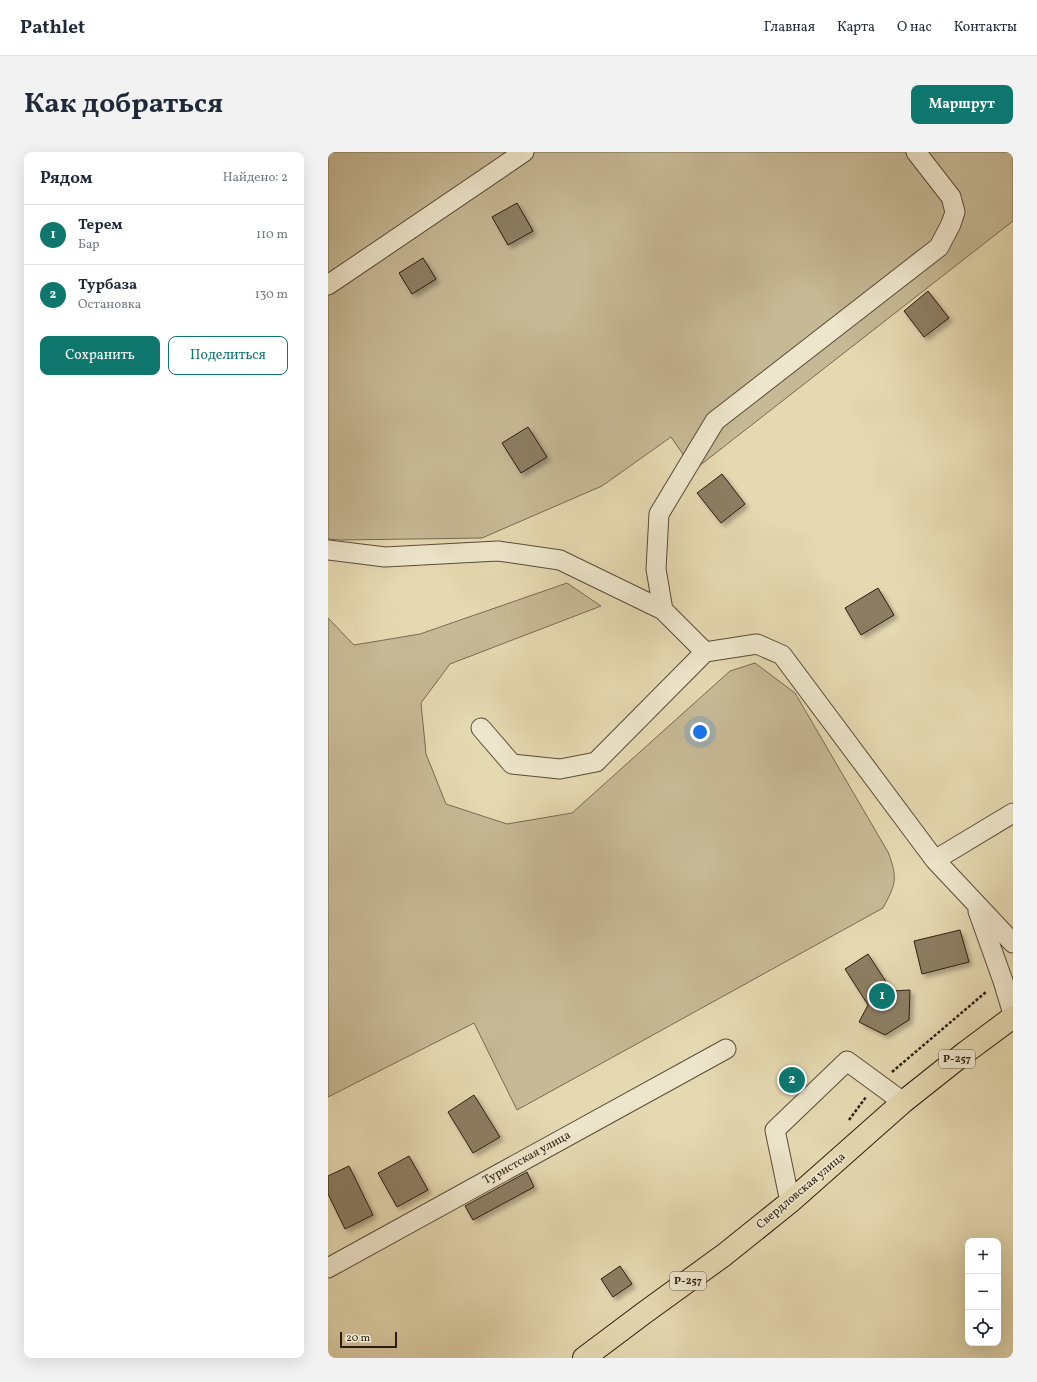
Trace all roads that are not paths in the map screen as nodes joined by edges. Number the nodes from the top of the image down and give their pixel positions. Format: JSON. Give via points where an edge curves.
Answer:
{"nodes":[{"id":1,"x":524,"y":152,"type":"edge"},
{"id":2,"x":916,"y":152,"type":"edge"},
{"id":3,"x":328,"y":285,"type":"edge"},
{"id":4,"x":328,"y":550,"type":"edge"},
{"id":5,"x":663,"y":610,"type":"junction"},
{"id":6,"x":705,"y":652,"type":"junction"},
{"id":7,"x":481,"y":728,"type":"dead end"},
{"id":8,"x":1013,"y":813,"type":"edge"},
{"id":9,"x":935,"y":860,"type":"junction"},
{"id":10,"x":975,"y":903,"type":"junction"},
{"id":11,"x":1013,"y":943,"type":"edge"},
{"id":12,"x":1013,"y":1014,"type":"edge"},
{"id":13,"x":1013,"y":1017,"type":"edge"},
{"id":14,"x":726,"y":1050,"type":"dead end"},
{"id":15,"x":903,"y":1102,"type":"junction"},
{"id":16,"x":790,"y":1202,"type":"junction"},
{"id":17,"x":328,"y":1268,"type":"edge"},
{"id":18,"x":584,"y":1358,"type":"edge"}],
"edges":[{"from":1,"to":3,"type":"street"},
{"from":2,"to":5,"type":"street","via":[[952,197],[955,212],[939,247],[715,421],[659,514],[656,568]]},
{"from":4,"to":5,"type":"street","via":[[385,557],[498,551],[560,560]]},
{"from":5,"to":6,"type":"street"},
{"from":6,"to":7,"type":"street","via":[[596,762],[560,769],[512,764]]},
{"from":6,"to":9,"type":"street","via":[[757,644],[782,655]]},
{"from":8,"to":9,"type":"street"},
{"from":9,"to":10,"type":"street"},
{"from":10,"to":11,"type":"street"},
{"from":10,"to":12,"type":"street"},
{"from":13,"to":15,"type":"highway","name":"Свердловская улица","number":"Р-257"},
{"from":14,"to":17,"type":"street","name":"Туристская улица"},
{"from":15,"to":16,"type":"highway","name":"Свердловская улица","number":"Р-257"},
{"from":15,"to":16,"type":"street","via":[[847,1061],[775,1130]]},
{"from":16,"to":18,"type":"highway","name":"Свердловская улица","number":"Р-257","via":[[724,1255]]}]}
